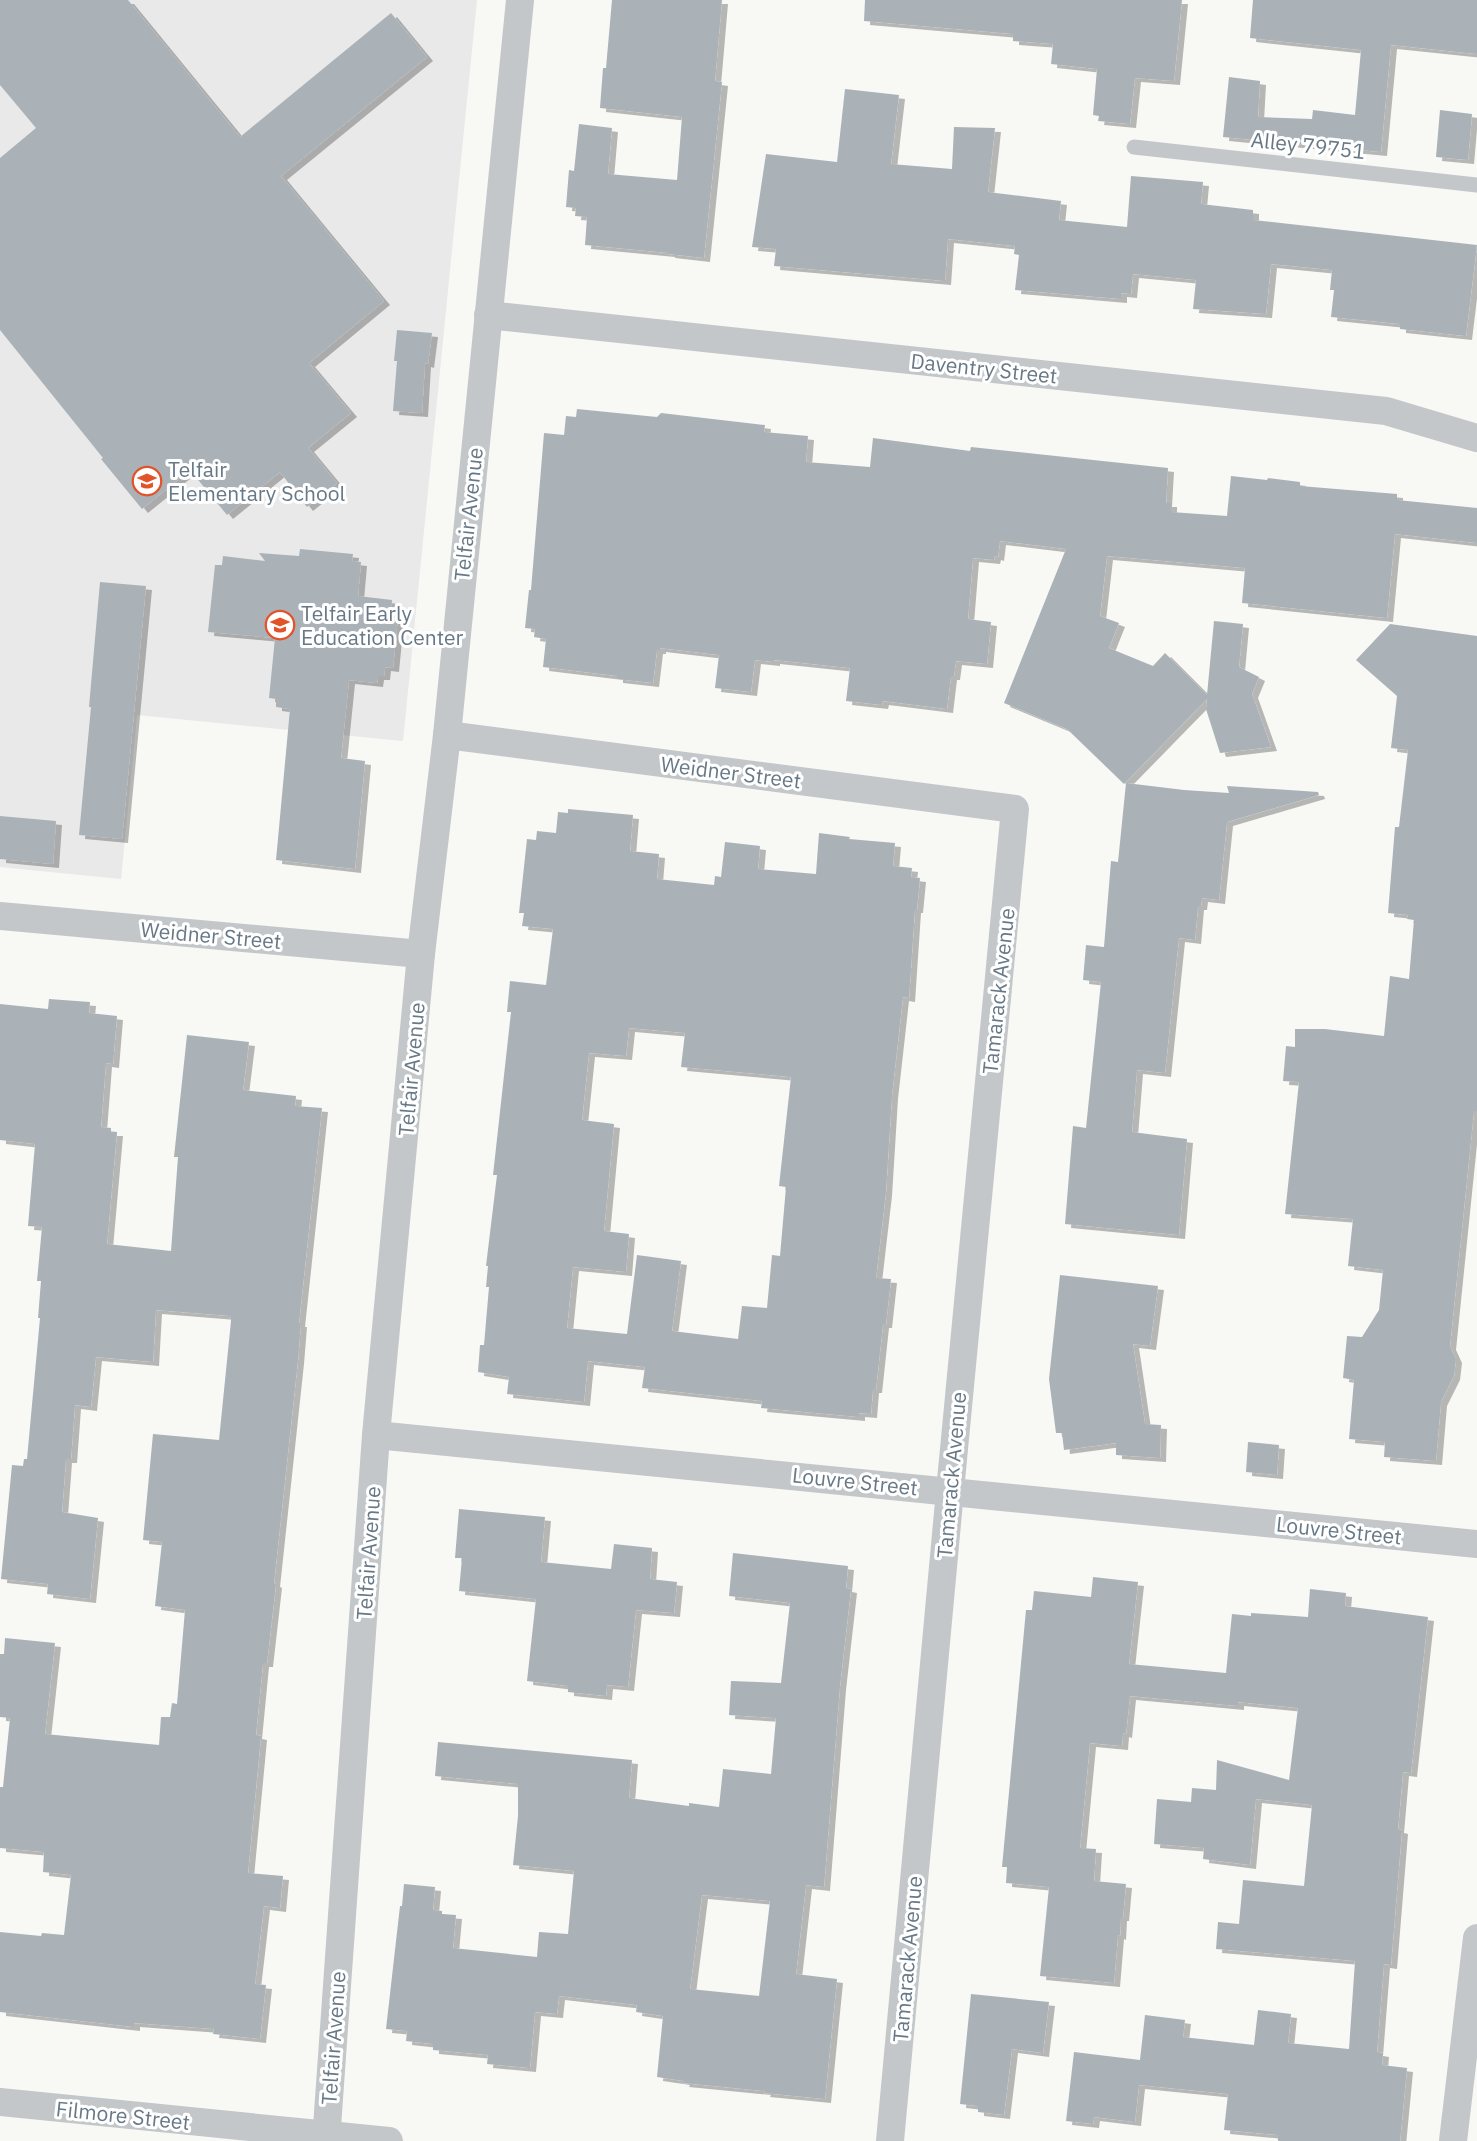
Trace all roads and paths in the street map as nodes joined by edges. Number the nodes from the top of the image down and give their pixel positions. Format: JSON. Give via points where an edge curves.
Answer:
{"nodes":[{"id":1,"x":520,"y":0,"type":"edge"},
{"id":2,"x":1134,"y":147,"type":"dead end"},
{"id":3,"x":1477,"y":185,"type":"edge"},
{"id":4,"x":488,"y":315,"type":"junction"},
{"id":5,"x":1477,"y":438,"type":"edge"},
{"id":6,"x":447,"y":735,"type":"junction"},
{"id":7,"x":1015,"y":809,"type":"joint"},
{"id":8,"x":0,"y":916,"type":"edge"},
{"id":9,"x":422,"y":954,"type":"junction"},
{"id":10,"x":376,"y":1435,"type":"junction"},
{"id":11,"x":950,"y":1491,"type":"junction"},
{"id":12,"x":1477,"y":1544,"type":"edge"},
{"id":13,"x":1477,"y":1938,"type":"edge"},
{"id":14,"x":0,"y":2102,"type":"edge"},
{"id":15,"x":326,"y":2138,"type":"edge"},
{"id":16,"x":389,"y":2141,"type":"edge"},
{"id":17,"x":890,"y":2141,"type":"edge"},
{"id":18,"x":1453,"y":2141,"type":"edge"}],
"edges":[{"from":1,"to":4,"type":"street","name":"Telfair Avenue"},
{"from":2,"to":3,"type":"lane","name":"Alley 79751"},
{"from":4,"to":5,"type":"street","name":"Daventry Street","via":[[1386,411]]},
{"from":4,"to":6,"type":"street","name":"Telfair Avenue"},
{"from":6,"to":7,"type":"street","name":"Weidner Street"},
{"from":6,"to":9,"type":"street","name":"Telfair Avenue"},
{"from":7,"to":11,"type":"street","name":"Tamarack Avenue"},
{"from":8,"to":9,"type":"street","name":"Weidner Street"},
{"from":9,"to":10,"type":"street","name":"Telfair Avenue"},
{"from":10,"to":11,"type":"street","name":"Louvre Street"},
{"from":10,"to":15,"type":"street","name":"Telfair Avenue"},
{"from":11,"to":12,"type":"street","name":"Louvre Street"},
{"from":11,"to":17,"type":"street","name":"Tamarack Avenue"},
{"from":13,"to":18,"type":"street"},
{"from":14,"to":15,"type":"street","name":"Filmore Street"},
{"from":15,"to":16,"type":"street","name":"Filmore Street"}]}
